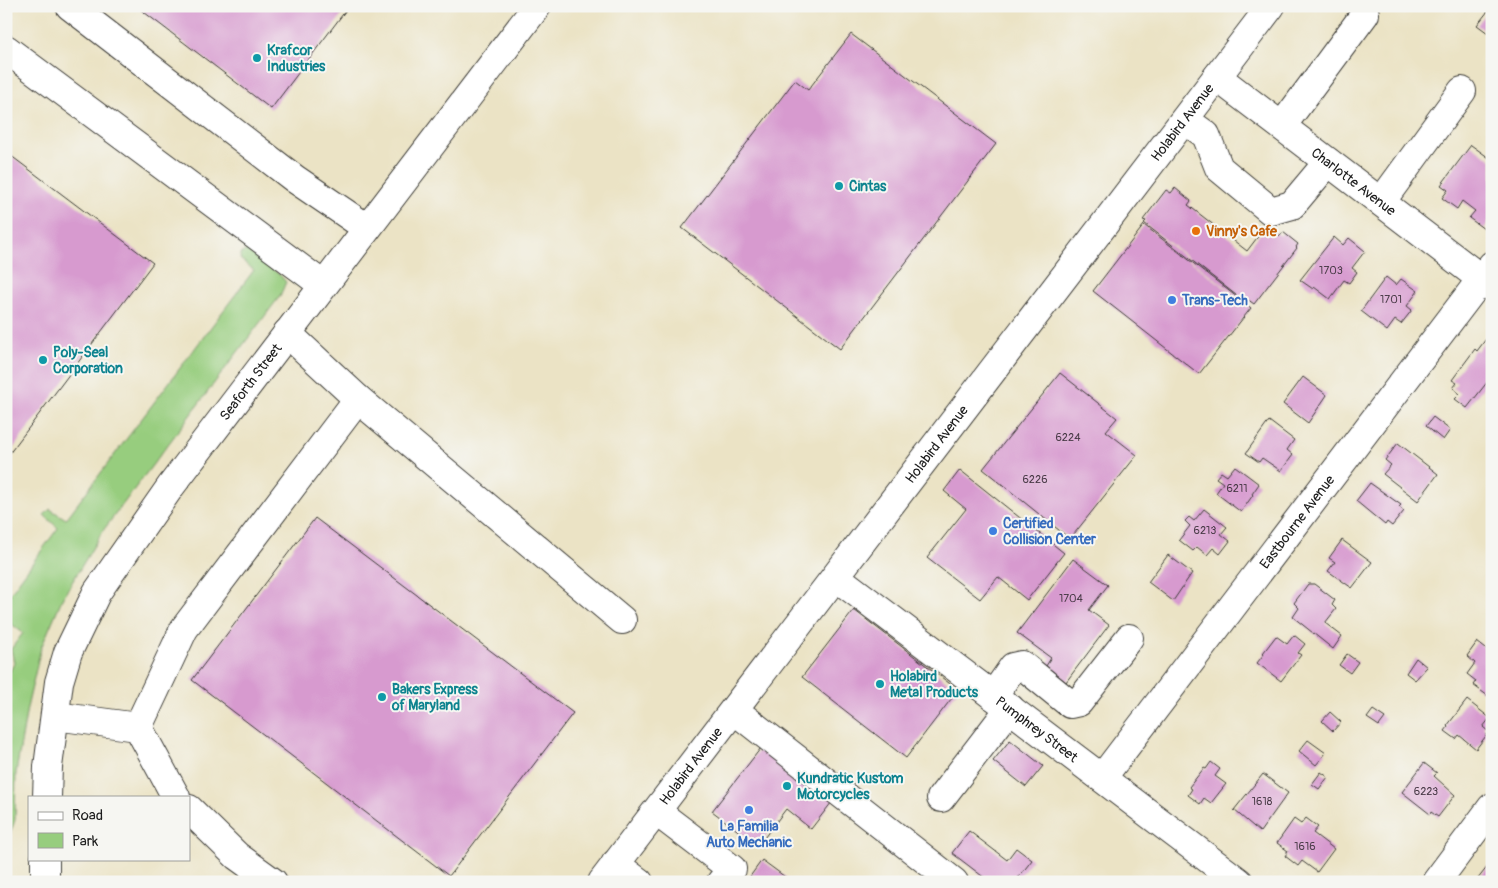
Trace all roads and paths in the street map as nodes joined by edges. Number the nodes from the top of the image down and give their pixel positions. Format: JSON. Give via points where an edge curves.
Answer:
{"nodes":[{"id":1,"x":70,"y":6,"type":"edge"},
{"id":2,"x":537,"y":6,"type":"edge"},
{"id":3,"x":1271,"y":6,"type":"edge"},
{"id":4,"x":1364,"y":6,"type":"edge"},
{"id":5,"x":6,"y":48,"type":"edge"},
{"id":6,"x":1217,"y":77,"type":"junction"},
{"id":7,"x":1462,"y":91,"type":"dead end"},
{"id":8,"x":1185,"y":120,"type":"junction"},
{"id":9,"x":1282,"y":126,"type":"junction"},
{"id":10,"x":1328,"y":162,"type":"junction"},
{"id":11,"x":1381,"y":202,"type":"junction"},
{"id":12,"x":367,"y":228,"type":"junction"},
{"id":13,"x":1488,"y":277,"type":"edge"},
{"id":14,"x":323,"y":285,"type":"junction"},
{"id":15,"x":287,"y":333,"type":"junction"},
{"id":16,"x":358,"y":399,"type":"junction"},
{"id":17,"x":836,"y":577,"type":"junction"},
{"id":18,"x":622,"y":620,"type":"dead end"},
{"id":19,"x":1129,"y":638,"type":"dead end"},
{"id":20,"x":1002,"y":702,"type":"junction"},
{"id":21,"x":734,"y":710,"type":"junction"},
{"id":22,"x":55,"y":716,"type":"junction"},
{"id":23,"x":138,"y":727,"type":"junction"},
{"id":24,"x":1102,"y":778,"type":"junction"},
{"id":25,"x":47,"y":796,"type":"edge"},
{"id":26,"x":175,"y":796,"type":"edge"},
{"id":27,"x":940,"y":798,"type":"dead end"},
{"id":28,"x":1492,"y":807,"type":"edge"},
{"id":29,"x":190,"y":810,"type":"edge"},
{"id":30,"x":657,"y":812,"type":"junction"},
{"id":31,"x":45,"y":860,"type":"edge"},
{"id":32,"x":609,"y":873,"type":"edge"},
{"id":33,"x":45,"y":882,"type":"edge"},
{"id":34,"x":273,"y":882,"type":"edge"},
{"id":35,"x":639,"y":882,"type":"edge"},
{"id":36,"x":722,"y":882,"type":"edge"},
{"id":37,"x":954,"y":882,"type":"edge"},
{"id":38,"x":1239,"y":882,"type":"edge"},
{"id":39,"x":1436,"y":882,"type":"edge"}],
"edges":[{"from":1,"to":12,"type":"street","via":[[295,179]]},
{"from":2,"to":12,"type":"street","name":"Seaforth Street"},
{"from":3,"to":6,"type":"street","name":"Holabird Avenue"},
{"from":4,"to":9,"type":"street","via":[[1365,14]]},
{"from":5,"to":14,"type":"street"},
{"from":6,"to":8,"type":"street","name":"Holabird Avenue"},
{"from":6,"to":9,"type":"street","name":"Charlotte Avenue"},
{"from":7,"to":11,"type":"street"},
{"from":8,"to":10,"type":"street","via":[[1206,135],[1219,168],[1271,211],[1292,205]]},
{"from":8,"to":17,"type":"street","name":"Holabird Avenue"},
{"from":9,"to":10,"type":"street","name":"Charlotte Avenue"},
{"from":10,"to":11,"type":"street","name":"Charlotte Avenue"},
{"from":11,"to":13,"type":"street","name":"Charlotte Avenue"},
{"from":12,"to":14,"type":"street","name":"Seaforth Street"},
{"from":13,"to":24,"type":"street","name":"Eastbourne Avenue"},
{"from":14,"to":15,"type":"street","name":"Seaforth Street"},
{"from":15,"to":16,"type":"street"},
{"from":15,"to":22,"type":"street","name":"Seaforth Street","via":[[171,486],[97,592],[68,652],[59,682]]},
{"from":16,"to":18,"type":"street"},
{"from":16,"to":23,"type":"street","via":[[184,629]]},
{"from":17,"to":20,"type":"street","name":"Pumphrey Street"},
{"from":17,"to":21,"type":"street","name":"Holabird Avenue"},
{"from":19,"to":20,"type":"street","via":[[1079,702],[1070,704],[1022,665],[1014,667]]},
{"from":20,"to":24,"type":"street","name":"Pumphrey Street"},
{"from":20,"to":27,"type":"street"},
{"from":21,"to":30,"type":"street","name":"Holabird Avenue"},
{"from":21,"to":37,"type":"street"},
{"from":22,"to":23,"type":"street"},
{"from":22,"to":25,"type":"street","name":"Seaforth Street"},
{"from":23,"to":26,"type":"street"},
{"from":24,"to":38,"type":"street","name":"Pumphrey Street"},
{"from":28,"to":39,"type":"street"},
{"from":29,"to":34,"type":"street","via":[[237,856]]},
{"from":30,"to":32,"type":"street","name":"Holabird Avenue"},
{"from":30,"to":36,"type":"street","via":[[732,869]]},
{"from":31,"to":33,"type":"street"},
{"from":32,"to":35,"type":"street"}]}
